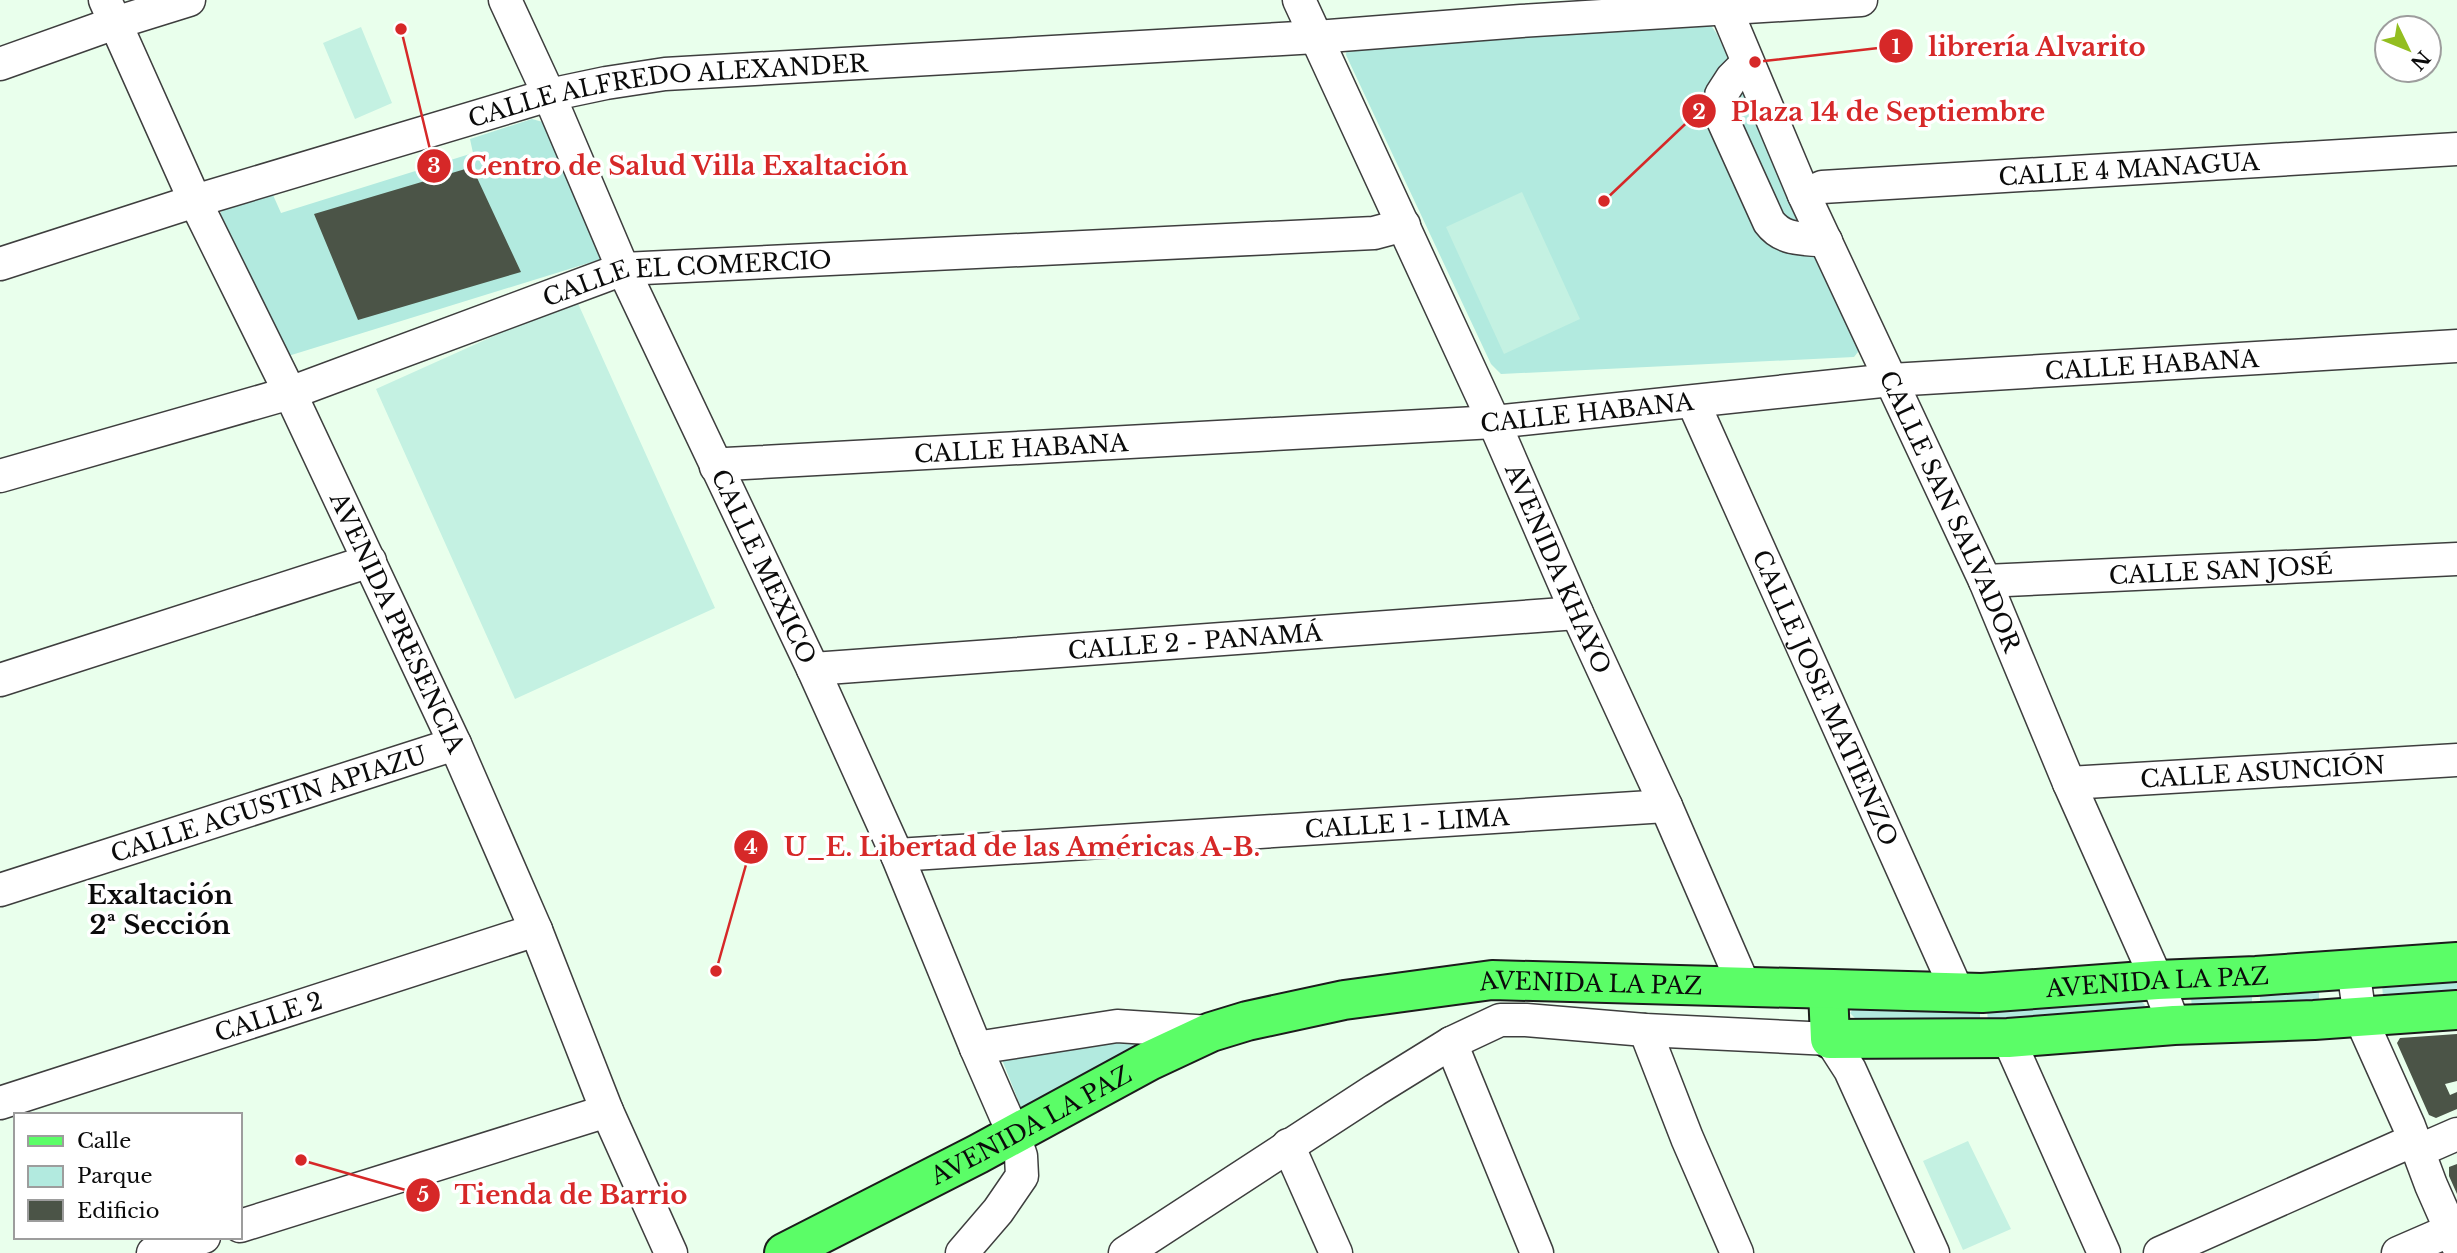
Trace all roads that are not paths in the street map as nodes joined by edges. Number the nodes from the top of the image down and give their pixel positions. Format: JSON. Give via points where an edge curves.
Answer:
{"nodes":[{"id":1,"x":188,"y":0,"type":"edge"},
{"id":2,"x":505,"y":0,"type":"edge"},
{"id":3,"x":1299,"y":0,"type":"edge"},
{"id":4,"x":1861,"y":0,"type":"edge"},
{"id":5,"x":1724,"y":5,"type":"edge"},
{"id":6,"x":1517,"y":10,"type":"edge"},
{"id":7,"x":110,"y":11,"type":"edge"},
{"id":8,"x":1316,"y":37,"type":"junction"},
{"id":9,"x":1746,"y":63,"type":"junction"},
{"id":10,"x":0,"y":64,"type":"edge"},
{"id":11,"x":549,"y":95,"type":"junction"},
{"id":12,"x":2457,"y":149,"type":"edge"},
{"id":13,"x":1804,"y":195,"type":"junction"},
{"id":14,"x":195,"y":201,"type":"junction"},
{"id":15,"x":1404,"y":225,"type":"junction"},
{"id":16,"x":1826,"y":241,"type":"junction"},
{"id":17,"x":0,"y":264,"type":"edge"},
{"id":18,"x":623,"y":269,"type":"junction"},
{"id":19,"x":2457,"y":346,"type":"edge"},
{"id":20,"x":1891,"y":380,"type":"junction"},
{"id":21,"x":290,"y":393,"type":"junction"},
{"id":22,"x":1693,"y":402,"type":"junction"},
{"id":23,"x":1494,"y":422,"type":"junction"},
{"id":24,"x":716,"y":467,"type":"junction"},
{"id":25,"x":0,"y":476,"type":"edge"},
{"id":26,"x":2457,"y":559,"type":"edge"},
{"id":27,"x":370,"y":561,"type":"junction"},
{"id":28,"x":1985,"y":581,"type":"junction"},
{"id":29,"x":1577,"y":613,"type":"junction"},
{"id":30,"x":813,"y":669,"type":"junction"},
{"id":31,"x":0,"y":680,"type":"edge"},
{"id":32,"x":455,"y":744,"type":"junction"},
{"id":33,"x":2457,"y":760,"type":"edge"},
{"id":34,"x":2069,"y":783,"type":"junction"},
{"id":35,"x":1667,"y":806,"type":"junction"},
{"id":36,"x":897,"y":855,"type":"junction"},
{"id":37,"x":0,"y":890,"type":"edge"},
{"id":38,"x":536,"y":930,"type":"junction"},
{"id":39,"x":2457,"y":962,"type":"edge"},
{"id":40,"x":2353,"y":969,"type":"junction"},
{"id":41,"x":2157,"y":980,"type":"junction"},
{"id":42,"x":1745,"y":988,"type":"junction"},
{"id":43,"x":1828,"y":990,"type":"junction"},
{"id":44,"x":1958,"y":993,"type":"junction"},
{"id":45,"x":2457,"y":1010,"type":"edge"},
{"id":46,"x":2360,"y":1017,"type":"junction"},
{"id":47,"x":2174,"y":1025,"type":"junction"},
{"id":48,"x":1645,"y":1030,"type":"junction"},
{"id":49,"x":1211,"y":1032,"type":"junction"},
{"id":50,"x":2008,"y":1038,"type":"junction"},
{"id":51,"x":1830,"y":1039,"type":"junction"},
{"id":52,"x":1451,"y":1043,"type":"junction"},
{"id":53,"x":976,"y":1048,"type":"junction"},
{"id":54,"x":0,"y":1104,"type":"edge"},
{"id":55,"x":607,"y":1111,"type":"junction"},
{"id":56,"x":2457,"y":1134,"type":"edge"},
{"id":57,"x":1014,"y":1135,"type":"junction"},
{"id":58,"x":1288,"y":1145,"type":"junction"},
{"id":59,"x":2416,"y":1146,"type":"junction"},
{"id":60,"x":242,"y":1225,"type":"edge"},
{"id":61,"x":2454,"y":1237,"type":"edge"},
{"id":62,"x":198,"y":1239,"type":"edge"},
{"id":63,"x":1134,"y":1251,"type":"edge"},
{"id":64,"x":153,"y":1253,"type":"edge"},
{"id":65,"x":671,"y":1253,"type":"edge"},
{"id":66,"x":784,"y":1253,"type":"edge"},
{"id":67,"x":962,"y":1253,"type":"edge"},
{"id":68,"x":1336,"y":1253,"type":"edge"},
{"id":69,"x":1537,"y":1253,"type":"edge"},
{"id":70,"x":1737,"y":1253,"type":"edge"},
{"id":71,"x":1933,"y":1253,"type":"edge"},
{"id":72,"x":2104,"y":1253,"type":"edge"},
{"id":73,"x":2160,"y":1253,"type":"edge"},
{"id":74,"x":2398,"y":1253,"type":"edge"}],
"edges":[{"from":1,"to":7,"type":"street"},
{"from":2,"to":11,"type":"street","name":"CALLE MEXICO"},
{"from":3,"to":8,"type":"street","name":"AVENIDA KHAYO"},
{"from":4,"to":5,"type":"street","name":"CALLE ALFREDO ALEXANDER"},
{"from":5,"to":6,"type":"street","name":"CALLE ALFREDO ALEXANDER"},
{"from":5,"to":9,"type":"street","name":"CALLE SAN SALVADOR"},
{"from":6,"to":8,"type":"street","name":"CALLE ALFREDO ALEXANDER"},
{"from":7,"to":10,"type":"street"},
{"from":7,"to":14,"type":"street","name":"AVENIDA PRESENCIA"},
{"from":8,"to":11,"type":"street","name":"CALLE ALFREDO ALEXANDER","via":[[665,74]]},
{"from":8,"to":15,"type":"street","name":"AVENIDA KHAYO"},
{"from":9,"to":13,"type":"street","name":"CALLE SAN SALVADOR"},
{"from":9,"to":16,"type":"street","via":[[1721,95],[1721,116],[1775,230]]},
{"from":11,"to":14,"type":"street","name":"CALLE ALFREDO ALEXANDER"},
{"from":11,"to":18,"type":"street","name":"CALLE MEXICO"},
{"from":12,"to":13,"type":"street","name":"CALLE 4 MANAGUA","via":[[1822,187]]},
{"from":13,"to":16,"type":"street","name":"CALLE SAN SALVADOR"},
{"from":14,"to":17,"type":"street","name":"CALLE ALFREDO ALEXANDER"},
{"from":14,"to":21,"type":"street","name":"AVENIDA PRESENCIA"},
{"from":15,"to":18,"type":"street","name":"CALLE EL COMERCIO","via":[[1374,233]]},
{"from":15,"to":23,"type":"street","name":"AVENIDA KHAYO"},
{"from":16,"to":20,"type":"street","name":"CALLE SAN SALVADOR"},
{"from":18,"to":21,"type":"street","name":"CALLE EL COMERCIO"},
{"from":18,"to":24,"type":"street","name":"CALLE MEXICO"},
{"from":19,"to":20,"type":"street","name":"CALLE HABANA"},
{"from":20,"to":22,"type":"street","name":"CALLE HABANA"},
{"from":20,"to":28,"type":"street","name":"CALLE SAN SALVADOR"},
{"from":21,"to":25,"type":"street","name":"CALLE EL COMERCIO"},
{"from":21,"to":27,"type":"street","name":"AVENIDA PRESENCIA"},
{"from":22,"to":23,"type":"street","name":"CALLE HABANA"},
{"from":22,"to":44,"type":"street","name":"CALLE JOSE MATIENZO"},
{"from":23,"to":24,"type":"street","name":"CALLE HABANA"},
{"from":23,"to":29,"type":"street","name":"AVENIDA KHAYO"},
{"from":24,"to":30,"type":"street","name":"CALLE MEXICO"},
{"from":26,"to":28,"type":"street","name":"CALLE SAN JOSÉ"},
{"from":27,"to":31,"type":"street"},
{"from":27,"to":32,"type":"street","name":"AVENIDA PRESENCIA"},
{"from":28,"to":34,"type":"street","name":"CALLE SAN SALVADOR"},
{"from":29,"to":30,"type":"street","name":"CALLE 2 - PANAMÁ"},
{"from":29,"to":35,"type":"street","name":"AVENIDA KHAYO"},
{"from":30,"to":36,"type":"street","name":"CALLE MEXICO"},
{"from":32,"to":37,"type":"street","name":"CALLE AGUSTIN APIAZU"},
{"from":32,"to":38,"type":"street","name":"AVENIDA PRESENCIA"},
{"from":33,"to":34,"type":"street","name":"CALLE ASUNCIÓN"},
{"from":34,"to":41,"type":"street","name":"CALLE SAN SALVADOR"},
{"from":35,"to":36,"type":"street","name":"CALLE 1 - LIMA"},
{"from":35,"to":42,"type":"street","name":"AVENIDA KHAYO"},
{"from":36,"to":53,"type":"street","name":"CALLE MEXICO"},
{"from":38,"to":54,"type":"street","name":"CALLE 2"},
{"from":38,"to":55,"type":"street","name":"AVENIDA PRESENCIA"},
{"from":39,"to":40,"type":"main road","name":"AVENIDA LA PAZ"},
{"from":40,"to":41,"type":"main road","name":"AVENIDA LA PAZ"},
{"from":40,"to":46,"type":"street"},
{"from":41,"to":44,"type":"main road","name":"AVENIDA LA PAZ"},
{"from":41,"to":47,"type":"street","name":"CALLE SAN SALVADOR"},
{"from":42,"to":43,"type":"main road","name":"AVENIDA LA PAZ"},
{"from":42,"to":49,"type":"main road","name":"AVENIDA LA PAZ","via":[[1492,980],[1344,1000]]},
{"from":43,"to":44,"type":"main road","name":"AVENIDA LA PAZ"},
{"from":43,"to":51,"type":"main road"},
{"from":45,"to":46,"type":"main road","name":"AVENIDA LA PAZ"},
{"from":46,"to":47,"type":"main road","name":"AVENIDA LA PAZ"},
{"from":46,"to":59,"type":"street"},
{"from":47,"to":50,"type":"main road","name":"AVENIDA LA PAZ"},
{"from":48,"to":51,"type":"street","name":"AVENIDA LA PAZ"},
{"from":48,"to":52,"type":"street","name":"AVENIDA LA PAZ","via":[[1500,1020]]},
{"from":48,"to":70,"type":"street"},
{"from":49,"to":53,"type":"street","via":[[1117,1026]]},
{"from":49,"to":57,"type":"main road","name":"AVENIDA LA PAZ"},
{"from":50,"to":51,"type":"main road","name":"AVENIDA LA PAZ"},
{"from":50,"to":72,"type":"street"},
{"from":51,"to":71,"type":"street","via":[[1850,1070]]},
{"from":52,"to":58,"type":"street","name":"AVENIDA LA PAZ"},
{"from":52,"to":69,"type":"street"},
{"from":53,"to":57,"type":"street","name":"CALLE MEXICO"},
{"from":55,"to":60,"type":"street"},
{"from":55,"to":65,"type":"street","name":"AVENIDA PRESENCIA"},
{"from":56,"to":59,"type":"street"},
{"from":57,"to":66,"type":"main road","name":"AVENIDA LA PAZ"},
{"from":57,"to":67,"type":"street","name":"CALLE MEXICO","via":[[1022,1176]]},
{"from":58,"to":63,"type":"street","name":"AVENIDA LA PAZ"},
{"from":58,"to":68,"type":"street"},
{"from":59,"to":61,"type":"street"},
{"from":59,"to":73,"type":"street"},
{"from":61,"to":74,"type":"street"},
{"from":62,"to":64,"type":"street"}]}
